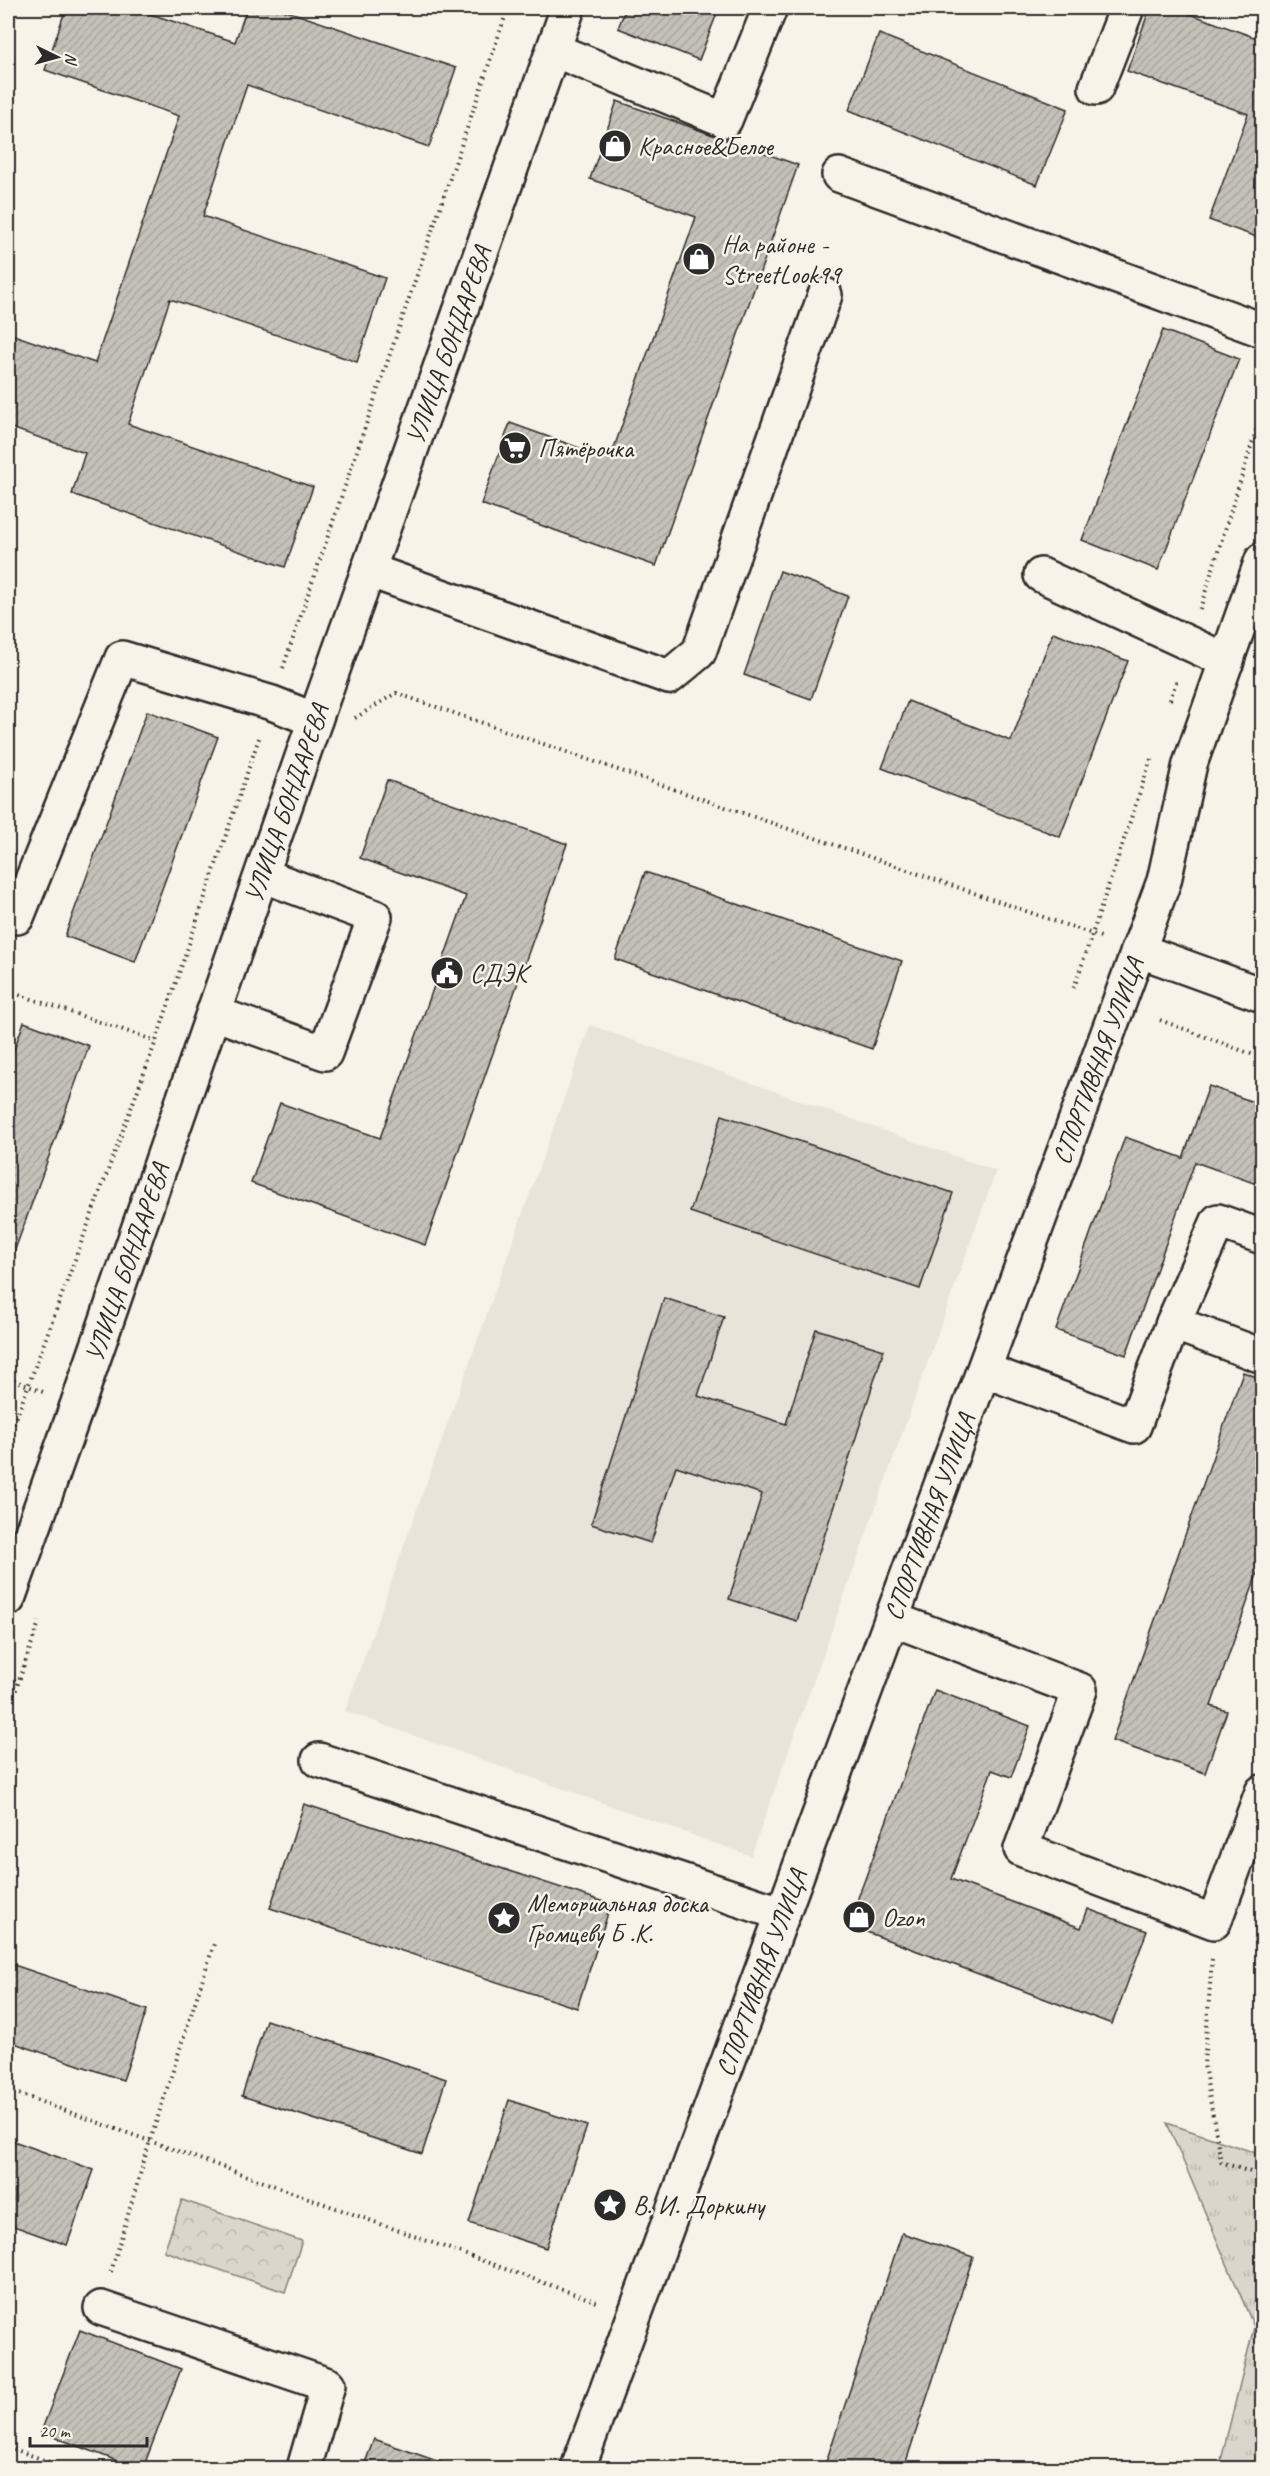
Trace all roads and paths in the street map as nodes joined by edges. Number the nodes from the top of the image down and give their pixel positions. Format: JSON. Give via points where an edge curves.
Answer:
{"nodes":[{"id":1,"x":508,"y":8,"type":"edge"},
{"id":2,"x":568,"y":8,"type":"edge"},
{"id":3,"x":770,"y":8,"type":"edge"},
{"id":4,"x":1127,"y":8,"type":"edge"},
{"id":5,"x":554,"y":50,"type":"junction"},
{"id":6,"x":1096,"y":88,"type":"dead end"},
{"id":7,"x":839,"y":175,"type":"dead end"},
{"id":8,"x":825,"y":295,"type":"dead end"},
{"id":9,"x":1263,"y":330,"type":"edge"},
{"id":10,"x":1263,"y":412,"type":"edge"},
{"id":11,"x":1263,"y":560,"type":"edge"},
{"id":12,"x":368,"y":570,"type":"junction"},
{"id":13,"x":1041,"y":575,"type":"dead end"},
{"id":14,"x":1189,"y":643,"type":"junction"},
{"id":15,"x":1227,"y":661,"type":"junction"},
{"id":16,"x":1170,"y":701,"type":"dead end"},
{"id":17,"x":272,"y":702,"type":"junction"},
{"id":18,"x":315,"y":720,"type":"junction"},
{"id":19,"x":1151,"y":757,"type":"dead end"},
{"id":20,"x":262,"y":875,"type":"junction"},
{"id":21,"x":16,"y":917,"type":"dead end"},
{"id":22,"x":1092,"y":934,"type":"junction"},
{"id":23,"x":1138,"y":950,"type":"junction"},
{"id":24,"x":1074,"y":988,"type":"dead end"},
{"id":25,"x":8,"y":991,"type":"edge"},
{"id":26,"x":1263,"y":995,"type":"edge"},
{"id":27,"x":214,"y":1013,"type":"junction"},
{"id":28,"x":1160,"y":1020,"type":"dead end"},
{"id":29,"x":156,"y":1041,"type":"junction"},
{"id":30,"x":1263,"y":1058,"type":"edge"},
{"id":31,"x":1263,"y":1237,"type":"edge"},
{"id":32,"x":1173,"y":1323,"type":"junction"},
{"id":33,"x":1263,"y":1356,"type":"edge"},
{"id":34,"x":984,"y":1370,"type":"junction"},
{"id":35,"x":8,"y":1440,"type":"edge"},
{"id":36,"x":8,"y":1599,"type":"edge"},
{"id":37,"x":892,"y":1619,"type":"junction"},
{"id":38,"x":319,"y":1760,"type":"dead end"},
{"id":39,"x":1263,"y":1792,"type":"edge"},
{"id":40,"x":783,"y":1914,"type":"junction"},
{"id":41,"x":1214,"y":1922,"type":"junction"},
{"id":42,"x":215,"y":1941,"type":"dead end"},
{"id":43,"x":8,"y":2090,"type":"edge"},
{"id":44,"x":150,"y":2141,"type":"junction"},
{"id":45,"x":1263,"y":2176,"type":"edge"},
{"id":46,"x":101,"y":2308,"type":"joint"},
{"id":47,"x":635,"y":2315,"type":"junction"},
{"id":48,"x":8,"y":2447,"type":"edge"},
{"id":49,"x":66,"y":2469,"type":"edge"},
{"id":50,"x":304,"y":2469,"type":"edge"},
{"id":51,"x":578,"y":2469,"type":"edge"}],
"edges":[{"from":1,"to":17,"type":"path"},
{"from":2,"to":5,"type":"street","name":"УЛИЦА БОНДАРЕВА"},
{"from":3,"to":5,"type":"street","via":[[725,120]]},
{"from":4,"to":6,"type":"street"},
{"from":5,"to":12,"type":"street","name":"УЛИЦА БОНДАРЕВА"},
{"from":7,"to":9,"type":"street"},
{"from":8,"to":12,"type":"street","via":[[699,652],[669,677]]},
{"from":10,"to":14,"type":"path"},
{"from":11,"to":15,"type":"street","name":"СПОРТИВНАЯ УЛИЦА"},
{"from":12,"to":18,"type":"street","name":"УЛИЦА БОНДАРЕВА"},
{"from":13,"to":14,"type":"street"},
{"from":14,"to":15,"type":"street"},
{"from":14,"to":16,"type":"path"},
{"from":15,"to":23,"type":"street","name":"СПОРТИВНАЯ УЛИЦА","via":[[1190,764],[1164,881]]},
{"from":17,"to":18,"type":"street"},
{"from":17,"to":21,"type":"street","via":[[122,658]]},
{"from":17,"to":29,"type":"path"},
{"from":18,"to":20,"type":"street","name":"УЛИЦА БОНДАРЕВА"},
{"from":18,"to":22,"type":"path","via":[[341,728],[396,693]]},
{"from":19,"to":22,"type":"path"},
{"from":20,"to":27,"type":"street","name":"УЛИЦА БОНДАРЕВА"},
{"from":20,"to":27,"type":"street","via":[[375,917],[326,1053]]},
{"from":22,"to":23,"type":"path"},
{"from":22,"to":24,"type":"path"},
{"from":23,"to":26,"type":"street"},
{"from":23,"to":34,"type":"street","name":"СПОРТИВНАЯ УЛИЦА"},
{"from":25,"to":29,"type":"path"},
{"from":27,"to":36,"type":"street","name":"УЛИЦА БОНДАРЕВА"},
{"from":28,"to":30,"type":"path"},
{"from":29,"to":35,"type":"path"},
{"from":31,"to":32,"type":"street","via":[[1218,1221]]},
{"from":32,"to":33,"type":"street"},
{"from":32,"to":34,"type":"street","via":[[1134,1426]]},
{"from":34,"to":37,"type":"street","name":"СПОРТИВНАЯ УЛИЦА"},
{"from":37,"to":40,"type":"street","name":"СПОРТИВНАЯ УЛИЦА"},
{"from":37,"to":41,"type":"street","via":[[1080,1690],[1021,1849]]},
{"from":38,"to":40,"type":"street"},
{"from":39,"to":41,"type":"street"},
{"from":40,"to":47,"type":"street","name":"СПОРТИВНАЯ УЛИЦА"},
{"from":41,"to":45,"type":"path","via":[[1204,2065],[1221,2162]]},
{"from":42,"to":44,"type":"path"},
{"from":43,"to":44,"type":"path"},
{"from":44,"to":46,"type":"path"},
{"from":44,"to":47,"type":"path"},
{"from":46,"to":50,"type":"street","via":[[328,2385]]},
{"from":47,"to":51,"type":"street","name":"СПОРТИВНАЯ УЛИЦА"},
{"from":48,"to":49,"type":"path"}]}
